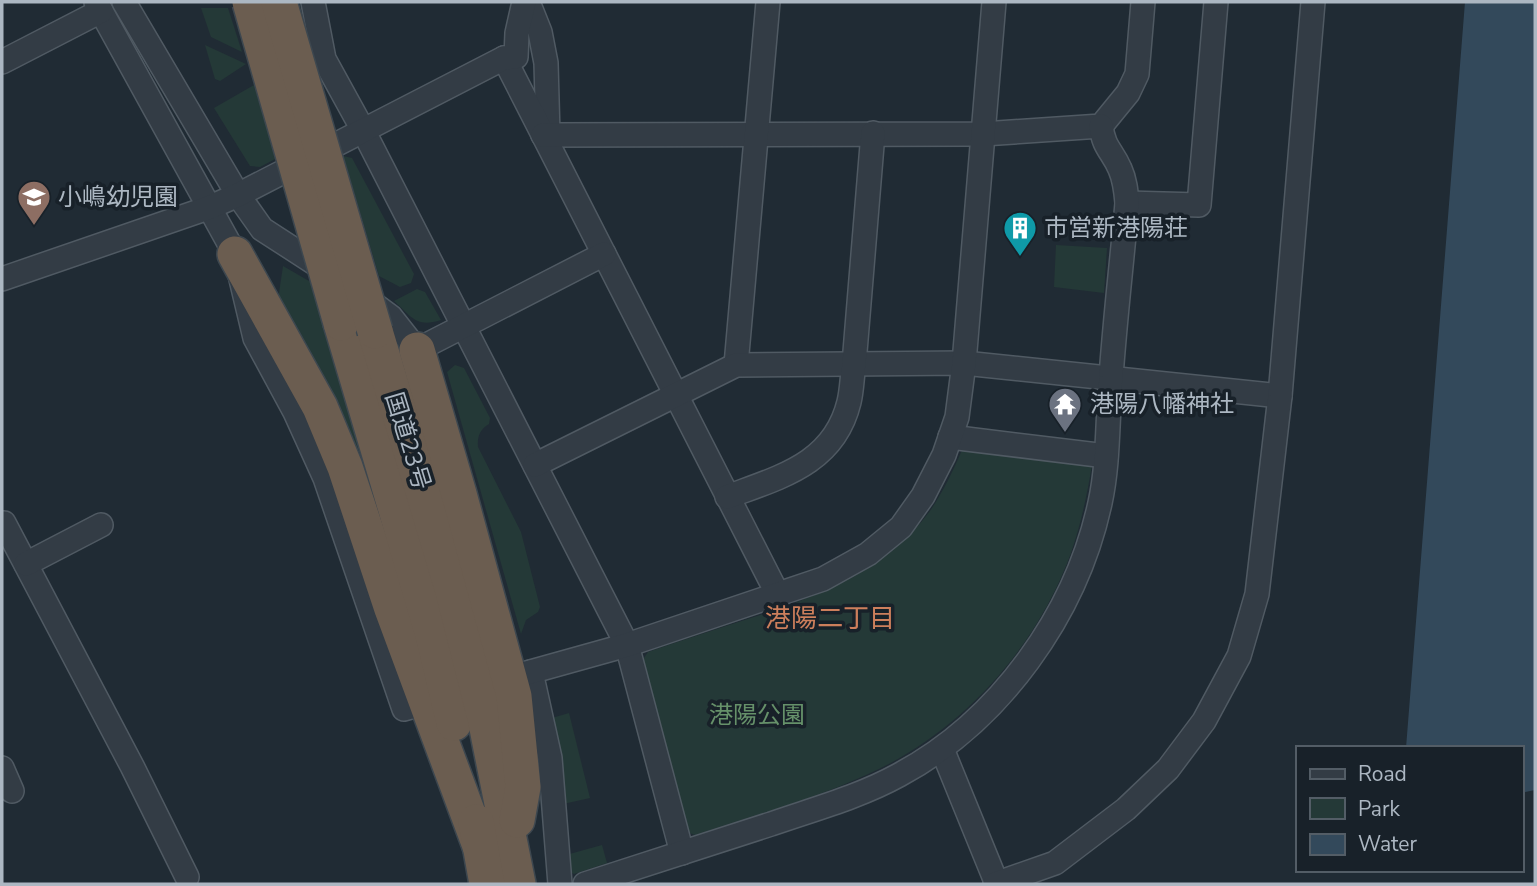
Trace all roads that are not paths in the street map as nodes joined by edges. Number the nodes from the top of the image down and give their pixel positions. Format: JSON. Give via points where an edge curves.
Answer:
{"nodes":[{"id":1,"x":124,"y":2,"type":"edge"},
{"id":2,"x":250,"y":2,"type":"edge"},
{"id":3,"x":279,"y":2,"type":"edge"},
{"id":4,"x":289,"y":2,"type":"edge"},
{"id":5,"x":313,"y":2,"type":"edge"},
{"id":6,"x":526,"y":2,"type":"edge"},
{"id":7,"x":768,"y":2,"type":"edge"},
{"id":8,"x":994,"y":2,"type":"edge"},
{"id":9,"x":1143,"y":2,"type":"edge"},
{"id":10,"x":1216,"y":2,"type":"edge"},
{"id":11,"x":1313,"y":2,"type":"edge"},
{"id":12,"x":99,"y":6,"type":"edge"},
{"id":13,"x":510,"y":57,"type":"junction"},
{"id":14,"x":545,"y":58,"type":"junction"},
{"id":15,"x":2,"y":62,"type":"edge"},
{"id":16,"x":300,"y":71,"type":"junction"},
{"id":17,"x":1101,"y":126,"type":"junction"},
{"id":18,"x":363,"y":130,"type":"junction"},
{"id":19,"x":873,"y":133,"type":"junction"},
{"id":20,"x":757,"y":134,"type":"junction"},
{"id":21,"x":983,"y":134,"type":"junction"},
{"id":22,"x":546,"y":135,"type":"junction"},
{"id":23,"x":238,"y":195,"type":"junction"},
{"id":24,"x":1127,"y":203,"type":"junction"},
{"id":25,"x":208,"y":208,"type":"junction"},
{"id":26,"x":235,"y":254,"type":"junction"},
{"id":27,"x":604,"y":254,"type":"junction"},
{"id":28,"x":2,"y":279,"type":"edge"},
{"id":29,"x":463,"y":326,"type":"junction"},
{"id":30,"x":417,"y":350,"type":"junction"},
{"id":31,"x":964,"y":363,"type":"junction"},
{"id":32,"x":854,"y":364,"type":"junction"},
{"id":33,"x":736,"y":365,"type":"junction"},
{"id":34,"x":1110,"y":378,"type":"junction"},
{"id":35,"x":675,"y":395,"type":"junction"},
{"id":36,"x":1280,"y":396,"type":"junction"},
{"id":37,"x":950,"y":437,"type":"junction"},
{"id":38,"x":1106,"y":456,"type":"junction"},
{"id":39,"x":535,"y":465,"type":"junction"},
{"id":40,"x":727,"y":497,"type":"junction"},
{"id":41,"x":2,"y":524,"type":"edge"},
{"id":42,"x":101,"y":525,"type":"dead end"},
{"id":43,"x":26,"y":564,"type":"junction"},
{"id":44,"x":778,"y":595,"type":"junction"},
{"id":45,"x":627,"y":645,"type":"junction"},
{"id":46,"x":411,"y":707,"type":"dead end"},
{"id":47,"x":942,"y":749,"type":"junction"},
{"id":48,"x":2,"y":768,"type":"edge"},
{"id":49,"x":12,"y":791,"type":"dead end"},
{"id":50,"x":682,"y":853,"type":"junction"},
{"id":51,"x":503,"y":861,"type":"edge"},
{"id":52,"x":187,"y":877,"type":"dead end"},
{"id":53,"x":487,"y":884,"type":"edge"},
{"id":54,"x":560,"y":884,"type":"edge"},
{"id":55,"x":585,"y":884,"type":"edge"},
{"id":56,"x":996,"y":884,"type":"edge"}],
"edges":[{"from":1,"to":23,"type":"street"},
{"from":2,"to":51,"type":"highway","name":"国道23号","bridge":true,"via":[[433,635],[470,790]]},
{"from":3,"to":16,"type":"highway","name":"国道23号","bridge":true},
{"from":4,"to":16,"type":"highway","bridge":true},
{"from":5,"to":18,"type":"street","via":[[324,59]]},
{"from":6,"to":13,"type":"street"},
{"from":6,"to":14,"type":"street","via":[[540,32]]},
{"from":7,"to":20,"type":"street"},
{"from":8,"to":21,"type":"street"},
{"from":9,"to":17,"type":"street","via":[[1137,74]]},
{"from":10,"to":24,"type":"street","via":[[1199,205]]},
{"from":11,"to":36,"type":"street"},
{"from":12,"to":15,"type":"street"},
{"from":12,"to":25,"type":"street"},
{"from":13,"to":14,"type":"street"},
{"from":13,"to":18,"type":"street"},
{"from":13,"to":22,"type":"street"},
{"from":14,"to":22,"type":"street"},
{"from":16,"to":51,"type":"highway","name":"国道23号","bridge":true,"via":[[452,588],[485,718]]},
{"from":17,"to":21,"type":"street"},
{"from":17,"to":24,"type":"street","via":[[1103,142],[1125,182]]},
{"from":18,"to":23,"type":"street"},
{"from":18,"to":29,"type":"street"},
{"from":19,"to":20,"type":"street"},
{"from":19,"to":21,"type":"street"},
{"from":19,"to":32,"type":"street"},
{"from":20,"to":22,"type":"street"},
{"from":20,"to":33,"type":"street"},
{"from":21,"to":31,"type":"street"},
{"from":22,"to":27,"type":"street"},
{"from":23,"to":25,"type":"street"},
{"from":23,"to":30,"type":"street","via":[[262,229],[391,317]]},
{"from":24,"to":34,"type":"street"},
{"from":25,"to":26,"type":"street"},
{"from":25,"to":28,"type":"street"},
{"from":26,"to":46,"type":"street","via":[[255,338],[325,478],[404,709]]},
{"from":26,"to":51,"type":"highway","via":[[320,407],[392,609]]},
{"from":27,"to":29,"type":"street"},
{"from":27,"to":35,"type":"street"},
{"from":29,"to":30,"type":"street"},
{"from":29,"to":39,"type":"street"},
{"from":30,"to":51,"type":"highway","via":[[514,696],[523,787]]},
{"from":31,"to":32,"type":"street"},
{"from":31,"to":34,"type":"street"},
{"from":31,"to":37,"type":"street"},
{"from":32,"to":33,"type":"street"},
{"from":32,"to":40,"type":"street","via":[[849,401],[830,441],[792,473]]},
{"from":33,"to":35,"type":"street"},
{"from":34,"to":36,"type":"street"},
{"from":34,"to":38,"type":"street"},
{"from":35,"to":39,"type":"street"},
{"from":35,"to":40,"type":"street"},
{"from":36,"to":56,"type":"street","via":[[1257,594],[1239,656],[1204,721],[1168,769],[1126,809],[1055,863]]},
{"from":37,"to":38,"type":"street"},
{"from":37,"to":44,"type":"street","via":[[923,496],[901,527],[869,554],[823,579]]},
{"from":38,"to":47,"type":"street","via":[[1092,532],[1056,617],[998,697]]},
{"from":39,"to":45,"type":"street"},
{"from":40,"to":44,"type":"street"},
{"from":41,"to":43,"type":"street"},
{"from":42,"to":43,"type":"street"},
{"from":43,"to":52,"type":"street"},
{"from":44,"to":45,"type":"street"},
{"from":45,"to":50,"type":"street"},
{"from":45,"to":54,"type":"street","via":[[527,673],[550,758]]},
{"from":47,"to":50,"type":"street","via":[[851,797]]},
{"from":47,"to":56,"type":"street"},
{"from":48,"to":49,"type":"street"},
{"from":50,"to":55,"type":"street"},
{"from":51,"to":53,"type":"highway","name":"国道23号"}]}
